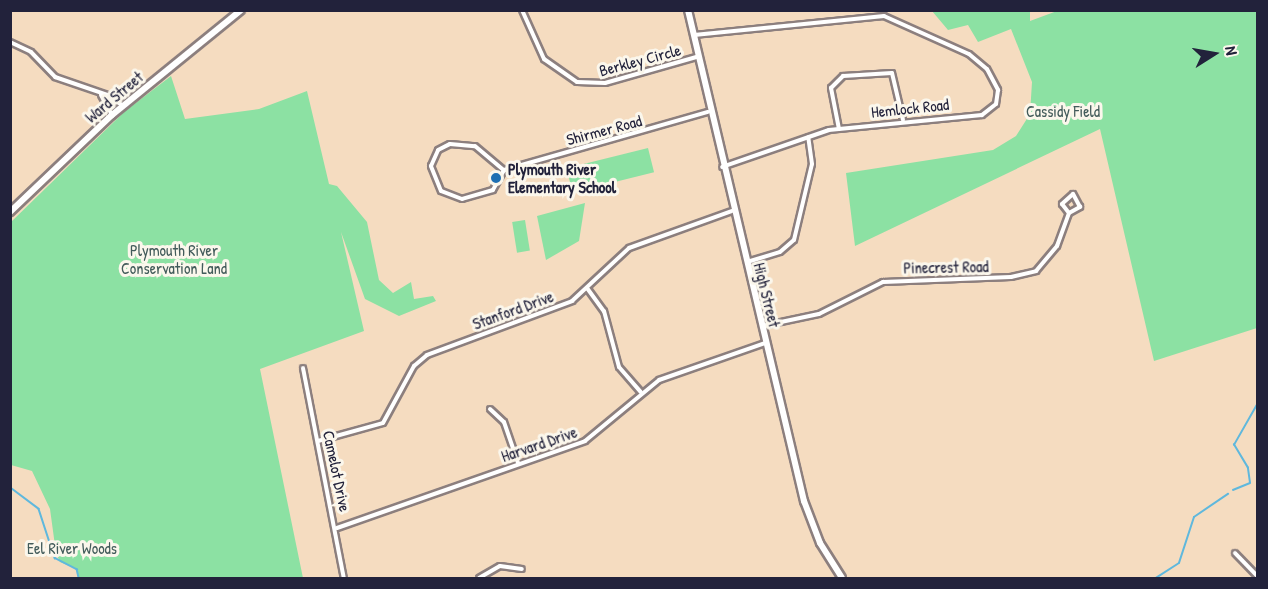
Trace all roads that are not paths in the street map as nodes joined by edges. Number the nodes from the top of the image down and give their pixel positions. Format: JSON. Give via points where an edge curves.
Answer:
{"nodes":[{"id":1,"x":241,"y":10,"type":"edge"},
{"id":2,"x":522,"y":10,"type":"edge"},
{"id":3,"x":688,"y":10,"type":"edge"},
{"id":4,"x":692,"y":35,"type":"junction"},
{"id":5,"x":10,"y":42,"type":"edge"},
{"id":6,"x":696,"y":57,"type":"junction"},
{"id":7,"x":101,"y":94,"type":"junction"},
{"id":8,"x":123,"y":106,"type":"junction"},
{"id":9,"x":708,"y":112,"type":"junction"},
{"id":10,"x":112,"y":115,"type":"junction"},
{"id":11,"x":904,"y":120,"type":"junction"},
{"id":12,"x":839,"y":129,"type":"junction"},
{"id":13,"x":807,"y":137,"type":"junction"},
{"id":14,"x":722,"y":168,"type":"junction"},
{"id":15,"x":504,"y":170,"type":"junction"},
{"id":16,"x":732,"y":211,"type":"junction"},
{"id":17,"x":10,"y":212,"type":"edge"},
{"id":18,"x":1069,"y":213,"type":"junction"},
{"id":19,"x":745,"y":263,"type":"junction"},
{"id":20,"x":587,"y":288,"type":"junction"},
{"id":21,"x":761,"y":326,"type":"junction"},
{"id":22,"x":765,"y":343,"type":"junction"},
{"id":23,"x":303,"y":368,"type":"dead end"},
{"id":24,"x":641,"y":392,"type":"junction"},
{"id":25,"x":490,"y":409,"type":"dead end"},
{"id":26,"x":318,"y":441,"type":"junction"},
{"id":27,"x":518,"y":463,"type":"junction"},
{"id":28,"x":337,"y":528,"type":"junction"},
{"id":29,"x":1235,"y":553,"type":"dead end"},
{"id":30,"x":522,"y":569,"type":"dead end"},
{"id":31,"x":1257,"y":578,"type":"edge"},
{"id":32,"x":344,"y":579,"type":"edge"},
{"id":33,"x":478,"y":579,"type":"edge"},
{"id":34,"x":842,"y":579,"type":"edge"}],
"edges":[{"from":1,"to":8,"type":"main road","name":"Ward Street"},
{"from":2,"to":6,"type":"street","name":"Berkley Circle","via":[[544,59],[578,82],[605,83]]},
{"from":3,"to":4,"type":"main road","name":"High Street"},
{"from":4,"to":6,"type":"main road","name":"High Street"},
{"from":4,"to":11,"type":"street","name":"Hemlock Road","via":[[877,15],[927,33],[982,64],[996,84],[997,100],[978,116]]},
{"from":5,"to":7,"type":"street","via":[[31,52],[55,77]]},
{"from":6,"to":9,"type":"main road","name":"High Street"},
{"from":7,"to":8,"type":"street"},
{"from":7,"to":10,"type":"street"},
{"from":8,"to":10,"type":"main road","name":"Ward Street"},
{"from":9,"to":14,"type":"main road","name":"High Street"},
{"from":9,"to":15,"type":"street","name":"Shirmer Road"},
{"from":10,"to":17,"type":"main road","name":"Ward Street"},
{"from":11,"to":12,"type":"street","name":"Hemlock Road"},
{"from":11,"to":12,"type":"street","via":[[894,75],[877,71],[833,82]]},
{"from":12,"to":13,"type":"street","name":"Hemlock Road"},
{"from":13,"to":14,"type":"street","name":"Hemlock Road"},
{"from":13,"to":19,"type":"street","via":[[813,164],[794,240],[780,252]]},
{"from":14,"to":16,"type":"main road","name":"High Street"},
{"from":15,"to":15,"type":"street","via":[[475,146],[460,142],[438,150],[431,166],[441,191],[462,199],[492,190]]},
{"from":16,"to":19,"type":"main road","name":"High Street"},
{"from":16,"to":20,"type":"street","name":"Stanford Drive","via":[[629,248]]},
{"from":18,"to":18,"type":"street","name":"Pinecrest Road","via":[[1080,207],[1073,194],[1062,204]]},
{"from":18,"to":21,"type":"street","name":"Pinecrest Road","via":[[1057,246],[1036,271],[1011,277],[883,282],[819,314]]},
{"from":19,"to":21,"type":"main road","name":"High Street"},
{"from":20,"to":24,"type":"street","via":[[604,310],[619,367]]},
{"from":20,"to":26,"type":"street","name":"Stanford Drive","via":[[564,305],[427,355],[414,366],[382,423]]},
{"from":21,"to":22,"type":"main road","name":"High Street"},
{"from":22,"to":24,"type":"street","name":"Harvard Drive","via":[[671,375]]},
{"from":22,"to":34,"type":"main road","name":"High Street","via":[[809,519]]},
{"from":23,"to":26,"type":"street","name":"Camelot Drive"},
{"from":24,"to":27,"type":"street","name":"Harvard Drive","via":[[593,437]]},
{"from":25,"to":27,"type":"street","via":[[504,422]]},
{"from":26,"to":28,"type":"street","name":"Camelot Drive"},
{"from":27,"to":28,"type":"street","name":"Harvard Drive"},
{"from":28,"to":32,"type":"street","name":"Camelot Drive"},
{"from":29,"to":31,"type":"street"},
{"from":30,"to":33,"type":"street","via":[[500,566]]}]}
